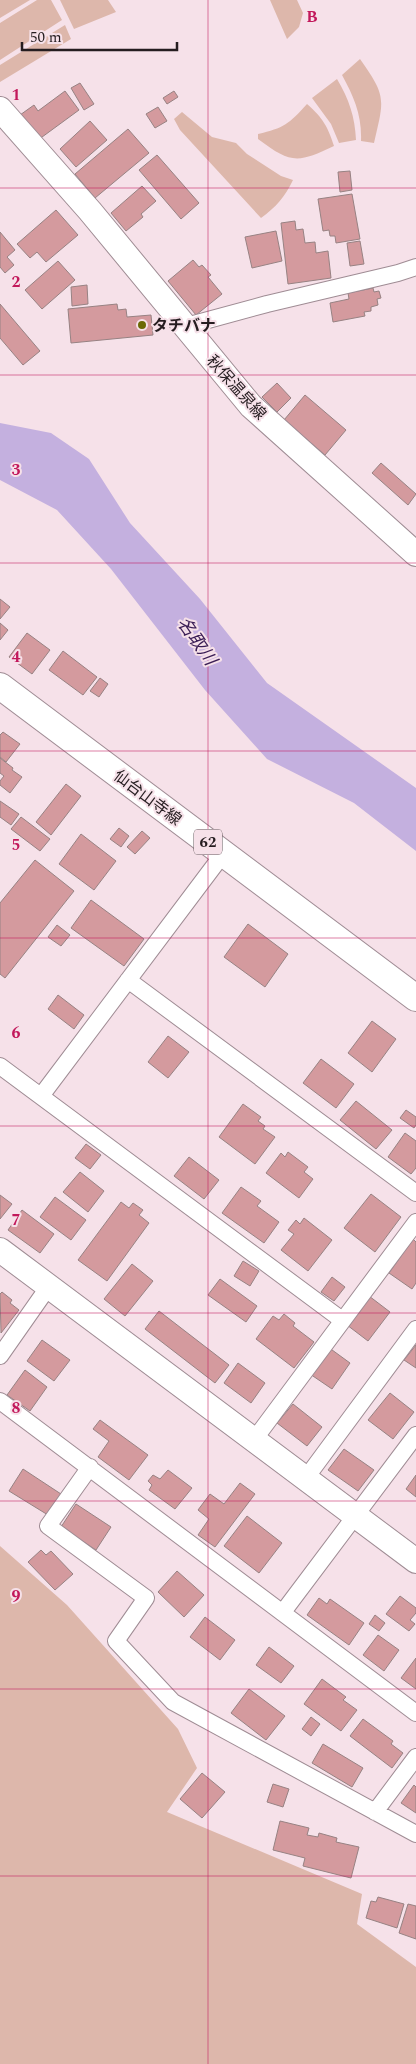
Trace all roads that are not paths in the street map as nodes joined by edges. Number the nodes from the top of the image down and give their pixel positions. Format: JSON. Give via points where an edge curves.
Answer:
{"nodes":[{"id":1,"x":0,"y":109,"type":"edge"},
{"id":2,"x":416,"y":267,"type":"edge"},
{"id":3,"x":186,"y":326,"type":"junction"},
{"id":4,"x":416,"y":554,"type":"edge"},
{"id":5,"x":0,"y":686,"type":"edge"},
{"id":6,"x":223,"y":854,"type":"junction"},
{"id":7,"x":128,"y":980,"type":"junction"},
{"id":8,"x":416,"y":998,"type":"edge"},
{"id":9,"x":0,"y":1066,"type":"edge"},
{"id":10,"x":41,"y":1096,"type":"junction"},
{"id":11,"x":416,"y":1194,"type":"edge"},
{"id":12,"x":416,"y":1222,"type":"edge"},
{"id":13,"x":0,"y":1250,"type":"edge"},
{"id":14,"x":49,"y":1286,"type":"junction"},
{"id":15,"x":342,"y":1320,"type":"junction"},
{"id":16,"x":416,"y":1329,"type":"edge"},
{"id":17,"x":0,"y":1356,"type":"edge"},
{"id":18,"x":0,"y":1401,"type":"edge"},
{"id":19,"x":416,"y":1435,"type":"edge"},
{"id":20,"x":254,"y":1440,"type":"junction"},
{"id":21,"x":90,"y":1467,"type":"junction"},
{"id":22,"x":306,"y":1478,"type":"junction"},
{"id":23,"x":356,"y":1516,"type":"junction"},
{"id":24,"x":416,"y":1561,"type":"edge"},
{"id":25,"x":283,"y":1612,"type":"junction"},
{"id":26,"x":416,"y":1713,"type":"edge"},
{"id":27,"x":416,"y":1757,"type":"edge"},
{"id":28,"x":375,"y":1812,"type":"junction"},
{"id":29,"x":416,"y":1834,"type":"edge"}],
"edges":[{"from":1,"to":3,"type":"main road","name":"秋保温泉線"},
{"from":2,"to":3,"type":"street"},
{"from":3,"to":4,"type":"main road","name":"秋保温泉線","via":[[251,406]]},
{"from":5,"to":6,"type":"main road","name":"仙台山寺線","number":"62"},
{"from":6,"to":7,"type":"street"},
{"from":6,"to":8,"type":"main road","name":"仙台山寺線","number":"62"},
{"from":7,"to":10,"type":"street"},
{"from":7,"to":11,"type":"street"},
{"from":9,"to":10,"type":"street"},
{"from":10,"to":15,"type":"street"},
{"from":12,"to":15,"type":"street"},
{"from":13,"to":14,"type":"main road"},
{"from":14,"to":17,"type":"street"},
{"from":14,"to":20,"type":"main road"},
{"from":15,"to":20,"type":"street"},
{"from":16,"to":22,"type":"street"},
{"from":18,"to":21,"type":"street"},
{"from":19,"to":23,"type":"street"},
{"from":20,"to":22,"type":"main road"},
{"from":21,"to":25,"type":"street"},
{"from":21,"to":28,"type":"street","via":[[48,1526],[146,1598],[116,1641],[173,1702]]},
{"from":22,"to":23,"type":"main road"},
{"from":23,"to":24,"type":"main road"},
{"from":23,"to":25,"type":"street"},
{"from":25,"to":26,"type":"street"},
{"from":27,"to":28,"type":"street"},
{"from":28,"to":29,"type":"street"}]}
